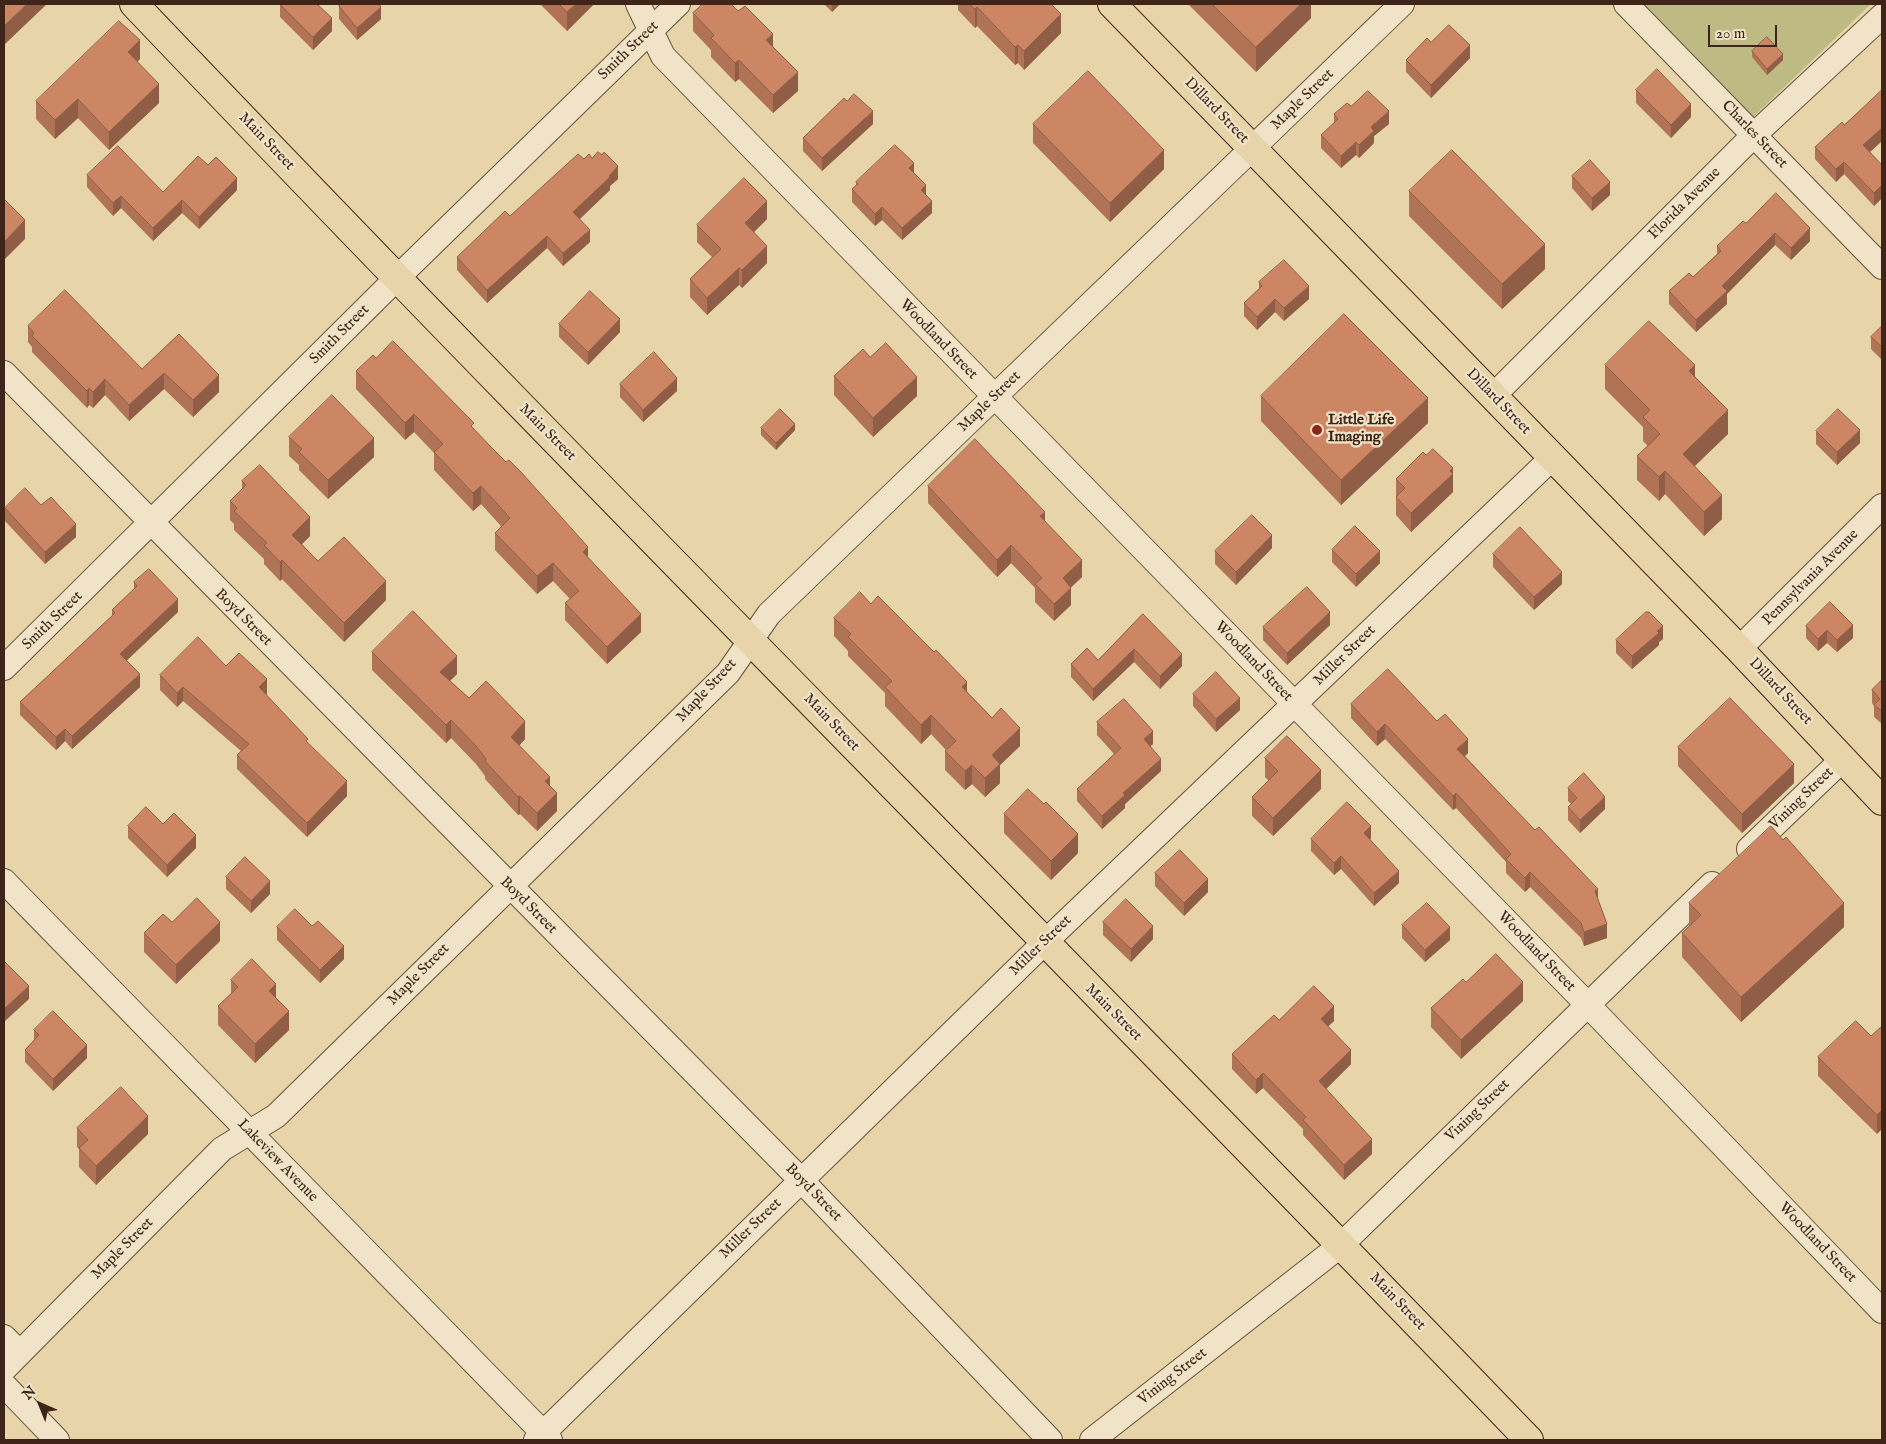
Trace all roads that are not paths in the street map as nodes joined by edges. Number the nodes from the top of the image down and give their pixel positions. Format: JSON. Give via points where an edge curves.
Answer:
{"nodes":[{"id":1,"x":134,"y":4,"type":"edge"},
{"id":2,"x":638,"y":4,"type":"edge"},
{"id":3,"x":678,"y":4,"type":"edge"},
{"id":4,"x":1112,"y":4,"type":"edge"},
{"id":5,"x":1402,"y":4,"type":"edge"},
{"id":6,"x":1626,"y":4,"type":"edge"},
{"id":7,"x":1882,"y":16,"type":"edge"},
{"id":8,"x":651,"y":30,"type":"junction"},
{"id":9,"x":1754,"y":136,"type":"junction"},
{"id":10,"x":1252,"y":149,"type":"junction"},
{"id":11,"x":1882,"y":267,"type":"edge"},
{"id":12,"x":396,"y":279,"type":"junction"},
{"id":13,"x":4,"y":373,"type":"edge"},
{"id":14,"x":1493,"y":396,"type":"junction"},
{"id":15,"x":994,"y":398,"type":"junction"},
{"id":16,"x":1552,"y":458,"type":"junction"},
{"id":17,"x":1882,"y":506,"type":"edge"},
{"id":18,"x":151,"y":524,"type":"junction"},
{"id":19,"x":751,"y":640,"type":"junction"},
{"id":20,"x":1739,"y":649,"type":"junction"},
{"id":21,"x":4,"y":668,"type":"edge"},
{"id":22,"x":1294,"y":704,"type":"junction"},
{"id":23,"x":1843,"y":759,"type":"junction"},
{"id":24,"x":1882,"y":801,"type":"edge"},
{"id":25,"x":4,"y":881,"type":"edge"},
{"id":26,"x":509,"y":887,"type":"junction"},
{"id":27,"x":1044,"y":943,"type":"junction"},
{"id":28,"x":1587,"y":1004,"type":"junction"},
{"id":29,"x":249,"y":1132,"type":"junction"},
{"id":30,"x":801,"y":1180,"type":"junction"},
{"id":31,"x":1341,"y":1245,"type":"junction"},
{"id":32,"x":1882,"y":1311,"type":"edge"},
{"id":33,"x":9,"y":1353,"type":"edge"},
{"id":34,"x":4,"y":1385,"type":"edge"},
{"id":35,"x":543,"y":1438,"type":"edge"},
{"id":36,"x":57,"y":1440,"type":"edge"},
{"id":37,"x":1050,"y":1440,"type":"edge"},
{"id":38,"x":1092,"y":1440,"type":"edge"},
{"id":39,"x":1529,"y":1440,"type":"edge"}],
"edges":[{"from":1,"to":12,"type":"main road","name":"Main Street"},
{"from":2,"to":8,"type":"street","name":"Woodland Street"},
{"from":3,"to":8,"type":"street","name":"Smith Street"},
{"from":4,"to":10,"type":"main road","name":"Dillard Street"},
{"from":5,"to":10,"type":"street","name":"Maple Street"},
{"from":6,"to":9,"type":"street","name":"Charles Street"},
{"from":7,"to":9,"type":"street","name":"Florida Avenue"},
{"from":8,"to":12,"type":"street","name":"Smith Street"},
{"from":8,"to":15,"type":"street","name":"Woodland Street","via":[[662,56]]},
{"from":9,"to":11,"type":"street","name":"Charles Street"},
{"from":9,"to":14,"type":"street","name":"Florida Avenue"},
{"from":10,"to":14,"type":"main road","name":"Dillard Street"},
{"from":10,"to":15,"type":"street","name":"Maple Street"},
{"from":12,"to":18,"type":"street","name":"Smith Street"},
{"from":12,"to":19,"type":"main road","name":"Main Street"},
{"from":13,"to":18,"type":"street","name":"Boyd Street"},
{"from":14,"to":16,"type":"main road","name":"Dillard Street"},
{"from":15,"to":19,"type":"street","name":"Maple Street","via":[[769,614]]},
{"from":15,"to":22,"type":"street","name":"Woodland Street"},
{"from":16,"to":20,"type":"main road","name":"Dillard Street"},
{"from":16,"to":22,"type":"street","name":"Miller Street"},
{"from":17,"to":20,"type":"street","name":"Pennsylvania Avenue"},
{"from":18,"to":21,"type":"street","name":"Smith Street"},
{"from":18,"to":26,"type":"street","name":"Boyd Street"},
{"from":19,"to":26,"type":"street","name":"Maple Street","via":[[728,673]]},
{"from":19,"to":27,"type":"main road","name":"Main Street"},
{"from":20,"to":23,"type":"main road","name":"Dillard Street"},
{"from":22,"to":27,"type":"street","name":"Miller Street"},
{"from":22,"to":28,"type":"street","name":"Woodland Street"},
{"from":23,"to":24,"type":"main road","name":"Dillard Street"},
{"from":23,"to":28,"type":"street","name":"Vining Street"},
{"from":25,"to":29,"type":"street","name":"Lakeview Avenue"},
{"from":26,"to":29,"type":"street","name":"Maple Street","via":[[276,1116]]},
{"from":26,"to":30,"type":"street","name":"Boyd Street"},
{"from":27,"to":30,"type":"street","name":"Miller Street"},
{"from":27,"to":31,"type":"main road","name":"Main Street"},
{"from":28,"to":31,"type":"street","name":"Vining Street"},
{"from":28,"to":32,"type":"street","name":"Woodland Street"},
{"from":29,"to":33,"type":"street","name":"Maple Street","via":[[222,1150]]},
{"from":29,"to":35,"type":"street","name":"Lakeview Avenue"},
{"from":30,"to":35,"type":"street","name":"Miller Street"},
{"from":30,"to":37,"type":"street","name":"Boyd Street"},
{"from":31,"to":38,"type":"street","name":"Vining Street"},
{"from":31,"to":39,"type":"main road","name":"Main Street"},
{"from":34,"to":36,"type":"street"}]}
